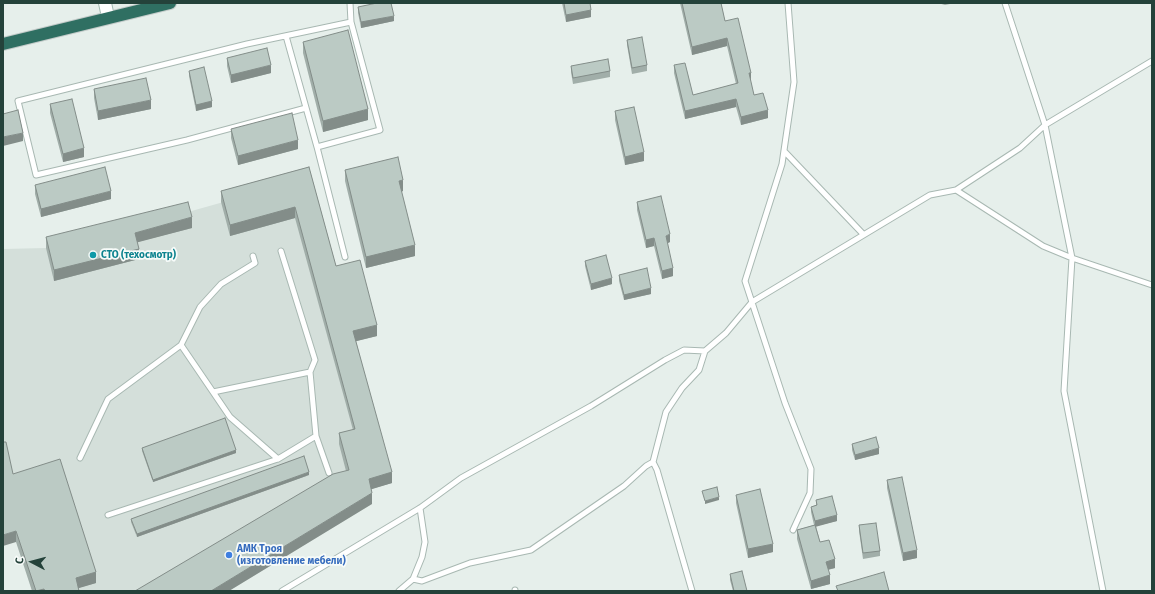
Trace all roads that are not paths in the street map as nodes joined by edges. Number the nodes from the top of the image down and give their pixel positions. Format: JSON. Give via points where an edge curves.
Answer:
{"nodes":[{"id":1,"x":105,"y":3,"type":"edge"},
{"id":2,"x":170,"y":3,"type":"edge"},
{"id":3,"x":350,"y":3,"type":"edge"},
{"id":4,"x":788,"y":3,"type":"edge"},
{"id":5,"x":1005,"y":3,"type":"edge"},
{"id":6,"x":108,"y":18,"type":"junction"},
{"id":7,"x":351,"y":22,"type":"junction"},
{"id":8,"x":286,"y":36,"type":"junction"},
{"id":9,"x":3,"y":44,"type":"edge"},
{"id":10,"x":1152,"y":61,"type":"edge"},
{"id":11,"x":306,"y":108,"type":"junction"},
{"id":12,"x":1045,"y":125,"type":"junction"},
{"id":13,"x":317,"y":147,"type":"junction"},
{"id":14,"x":784,"y":151,"type":"junction"},
{"id":15,"x":956,"y":190,"type":"junction"},
{"id":16,"x":863,"y":234,"type":"junction"},
{"id":17,"x":281,"y":251,"type":"dead end"},
{"id":18,"x":254,"y":256,"type":"dead end"},
{"id":19,"x":345,"y":257,"type":"dead end"},
{"id":20,"x":1072,"y":258,"type":"junction"},
{"id":21,"x":1152,"y":285,"type":"edge"},
{"id":22,"x":752,"y":302,"type":"junction"},
{"id":23,"x":182,"y":345,"type":"junction"},
{"id":24,"x":705,"y":351,"type":"junction"},
{"id":25,"x":310,"y":372,"type":"junction"},
{"id":26,"x":213,"y":392,"type":"junction"},
{"id":27,"x":316,"y":436,"type":"junction"},
{"id":28,"x":80,"y":458,"type":"dead end"},
{"id":29,"x":278,"y":459,"type":"junction"},
{"id":30,"x":653,"y":462,"type":"junction"},
{"id":31,"x":329,"y":473,"type":"dead end"},
{"id":32,"x":420,"y":508,"type":"junction"},
{"id":33,"x":108,"y":515,"type":"dead end"},
{"id":34,"x":793,"y":530,"type":"dead end"},
{"id":35,"x":413,"y":579,"type":"junction"},
{"id":36,"x":282,"y":591,"type":"edge"},
{"id":37,"x":399,"y":591,"type":"edge"},
{"id":38,"x":692,"y":591,"type":"edge"},
{"id":39,"x":1103,"y":591,"type":"edge"}],
"edges":[{"from":1,"to":6,"type":"main road"},
{"from":2,"to":6,"type":"highway"},
{"from":3,"to":7,"type":"lane"},
{"from":4,"to":14,"type":"lane","via":[[794,82]]},
{"from":5,"to":12,"type":"lane"},
{"from":6,"to":9,"type":"highway"},
{"from":7,"to":8,"type":"lane"},
{"from":7,"to":13,"type":"lane","via":[[380,130]]},
{"from":8,"to":11,"type":"lane"},
{"from":8,"to":11,"type":"lane","via":[[18,100],[36,175],[187,140]]},
{"from":10,"to":12,"type":"lane"},
{"from":11,"to":13,"type":"lane"},
{"from":12,"to":15,"type":"lane","via":[[1020,148]]},
{"from":12,"to":20,"type":"lane"},
{"from":13,"to":19,"type":"lane"},
{"from":14,"to":16,"type":"lane"},
{"from":14,"to":22,"type":"lane","via":[[745,281]]},
{"from":15,"to":16,"type":"lane","via":[[930,195]]},
{"from":15,"to":20,"type":"lane","via":[[1043,246]]},
{"from":16,"to":22,"type":"lane"},
{"from":17,"to":25,"type":"lane","via":[[315,360]]},
{"from":18,"to":23,"type":"lane","via":[[255,263],[221,284],[200,307]]},
{"from":20,"to":21,"type":"lane"},
{"from":20,"to":39,"type":"lane","via":[[1064,391]]},
{"from":22,"to":24,"type":"lane","via":[[726,333]]},
{"from":22,"to":34,"type":"lane","via":[[810,469],[810,493]]},
{"from":23,"to":26,"type":"lane"},
{"from":23,"to":28,"type":"lane","via":[[108,399]]},
{"from":24,"to":30,"type":"lane","via":[[699,370],[682,388],[666,412]]},
{"from":24,"to":32,"type":"lane","via":[[684,350],[665,360],[591,406],[461,478]]},
{"from":25,"to":26,"type":"lane"},
{"from":25,"to":27,"type":"lane"},
{"from":26,"to":29,"type":"lane","via":[[230,417]]},
{"from":27,"to":29,"type":"lane"},
{"from":27,"to":31,"type":"lane"},
{"from":29,"to":33,"type":"lane"},
{"from":30,"to":35,"type":"lane","via":[[624,486],[531,550],[470,563],[422,581]]},
{"from":30,"to":38,"type":"lane"},
{"from":32,"to":35,"type":"lane","via":[[425,542]]},
{"from":32,"to":36,"type":"lane"},
{"from":35,"to":37,"type":"lane"}]}
